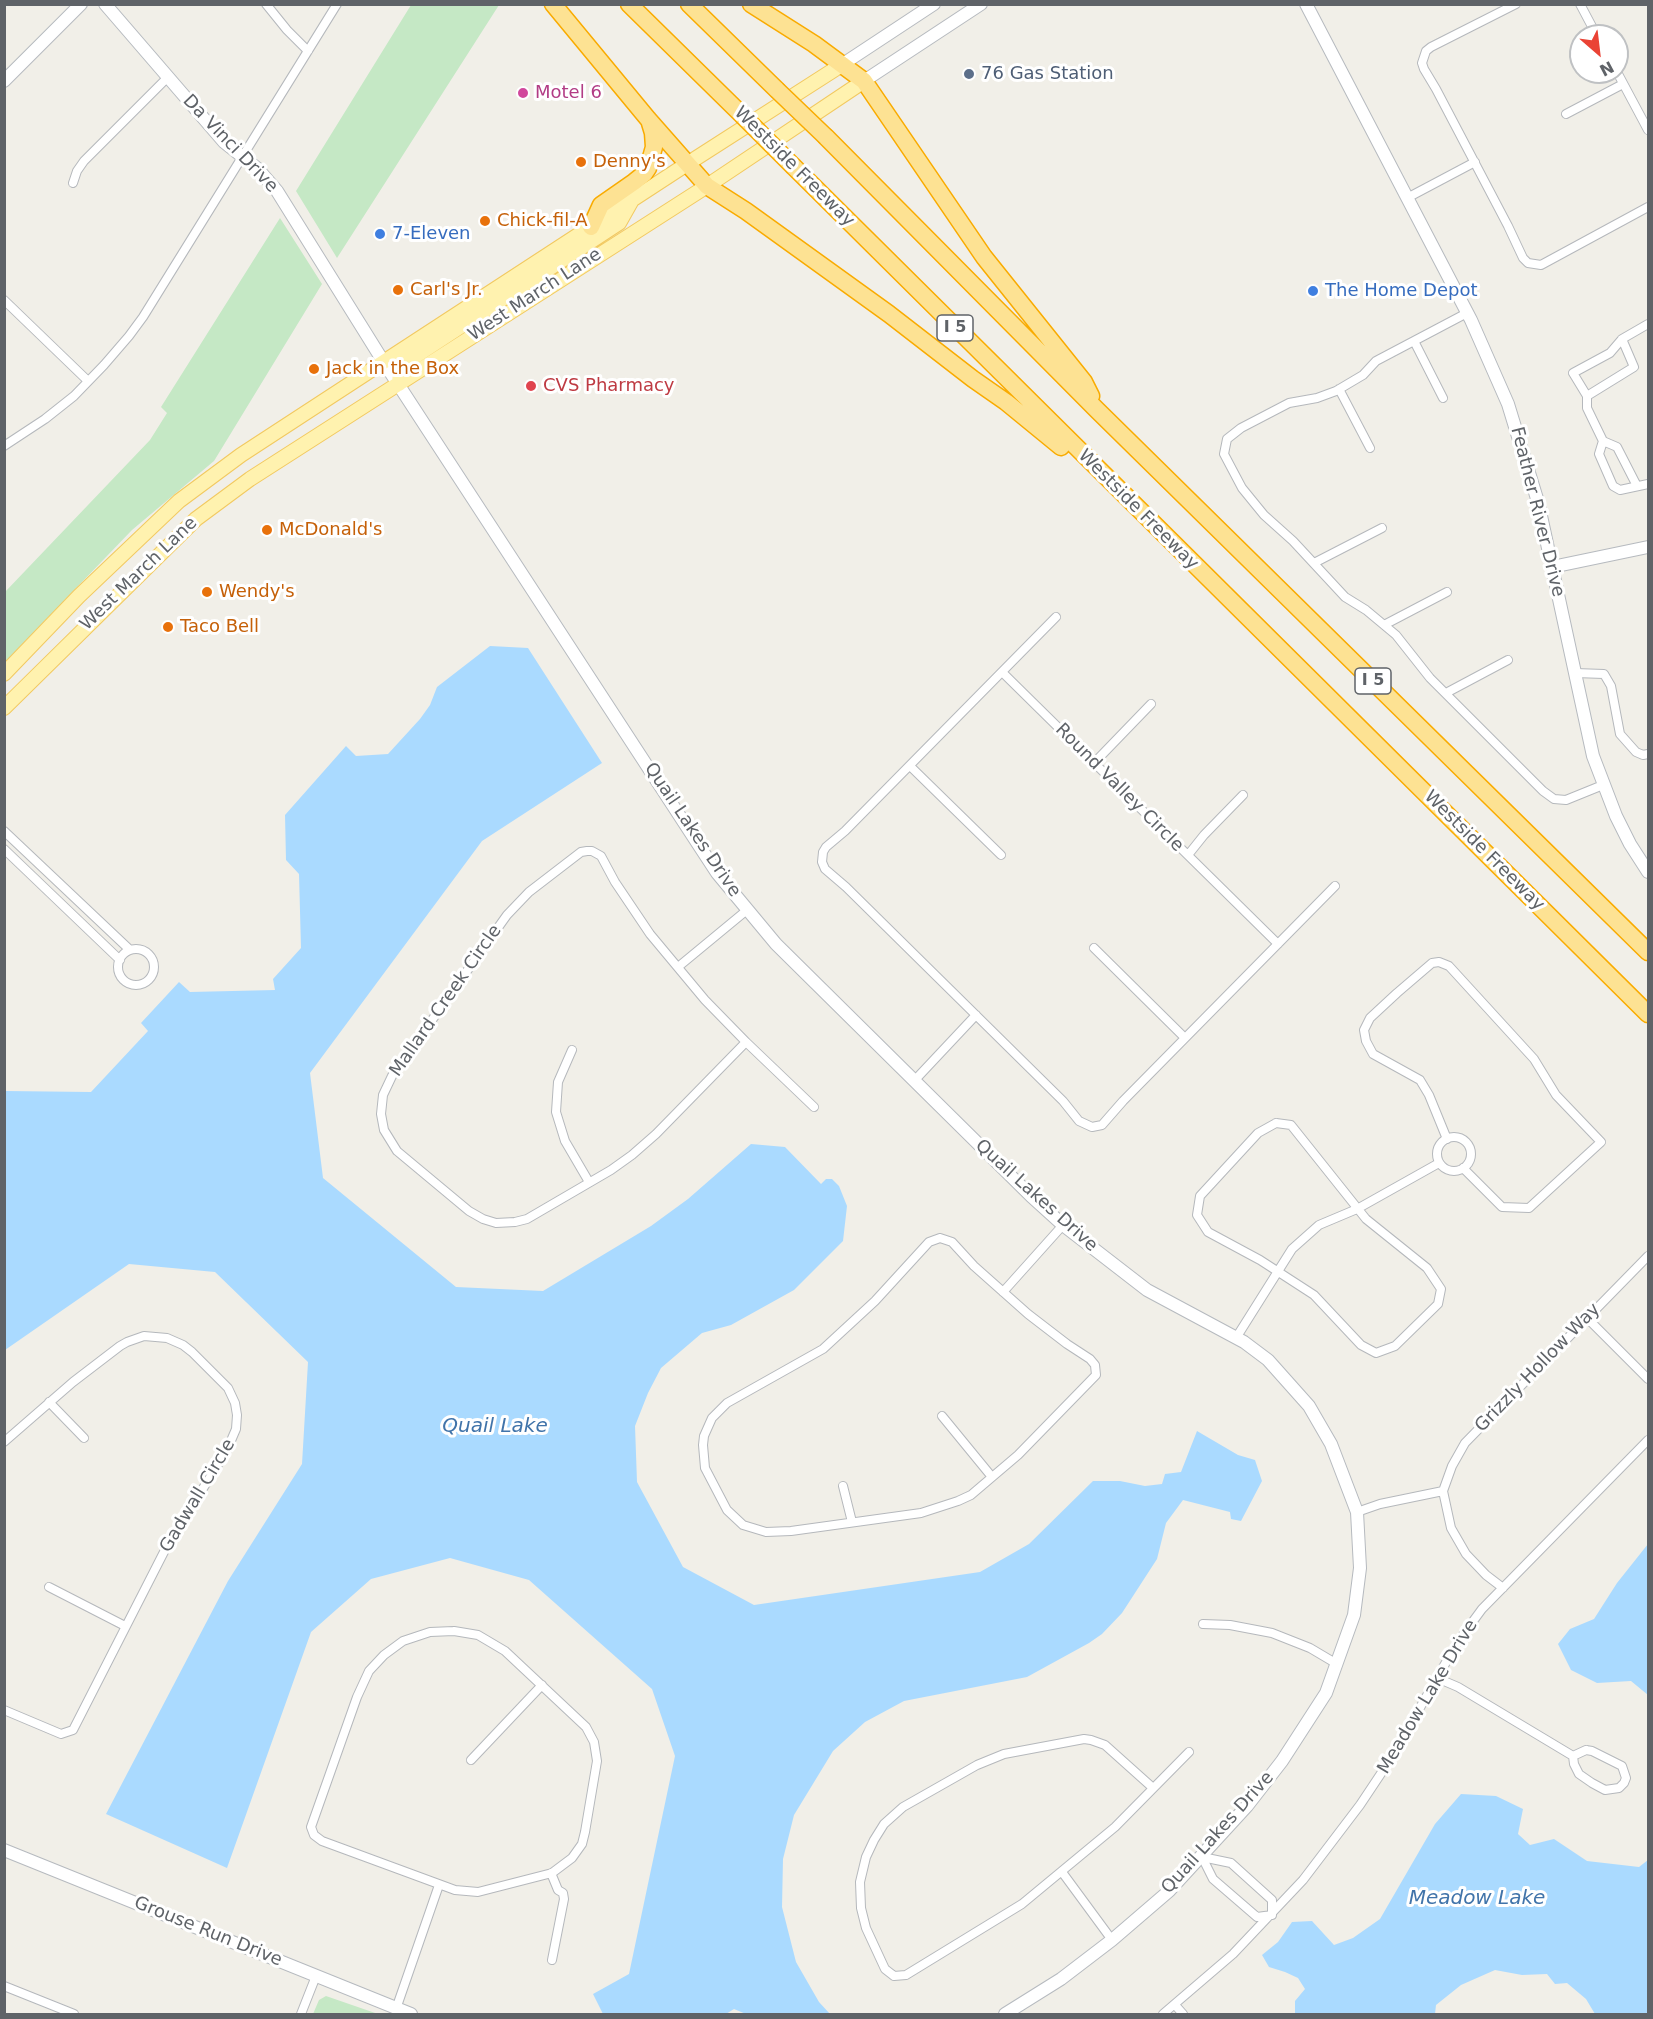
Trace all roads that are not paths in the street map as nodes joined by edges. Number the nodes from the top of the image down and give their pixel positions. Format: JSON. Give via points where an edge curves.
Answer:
{"nodes":[{"id":1,"x":81,"y":4,"type":"edge"},
{"id":2,"x":105,"y":4,"type":"edge"},
{"id":3,"x":266,"y":4,"type":"edge"},
{"id":4,"x":337,"y":4,"type":"edge"},
{"id":5,"x":553,"y":4,"type":"edge"},
{"id":6,"x":629,"y":4,"type":"edge"},
{"id":7,"x":689,"y":4,"type":"edge"},
{"id":8,"x":751,"y":4,"type":"edge"},
{"id":9,"x":934,"y":4,"type":"edge"},
{"id":10,"x":981,"y":4,"type":"edge"},
{"id":11,"x":1306,"y":4,"type":"edge"},
{"id":12,"x":1516,"y":4,"type":"edge"},
{"id":13,"x":1580,"y":4,"type":"edge"},
{"id":14,"x":1591,"y":24,"type":"edge"},
{"id":15,"x":308,"y":51,"type":"junction"},
{"id":16,"x":843,"y":64,"type":"junction"},
{"id":17,"x":167,"y":78,"type":"junction"},
{"id":18,"x":4,"y":81,"type":"edge"},
{"id":19,"x":864,"y":81,"type":"junction"},
{"id":20,"x":1623,"y":84,"type":"joint"},
{"id":21,"x":1566,"y":114,"type":"dead end"},
{"id":22,"x":648,"y":119,"type":"junction"},
{"id":23,"x":1648,"y":130,"type":"edge"},
{"id":24,"x":243,"y":156,"type":"junction"},
{"id":25,"x":1475,"y":162,"type":"junction"},
{"id":26,"x":687,"y":164,"type":"junction"},
{"id":27,"x":73,"y":183,"type":"dead end"},
{"id":28,"x":707,"y":186,"type":"junction"},
{"id":29,"x":633,"y":198,"type":"junction"},
{"id":30,"x":1407,"y":198,"type":"junction"},
{"id":31,"x":1648,"y":207,"type":"edge"},
{"id":32,"x":591,"y":226,"type":"junction"},
{"id":33,"x":4,"y":300,"type":"edge"},
{"id":34,"x":1467,"y":313,"type":"junction"},
{"id":35,"x":1648,"y":324,"type":"edge"},
{"id":36,"x":1622,"y":339,"type":"junction"},
{"id":37,"x":1414,"y":341,"type":"junction"},
{"id":38,"x":383,"y":361,"type":"junction"},
{"id":39,"x":88,"y":381,"type":"junction"},
{"id":40,"x":399,"y":384,"type":"junction"},
{"id":41,"x":1339,"y":389,"type":"junction"},
{"id":42,"x":1587,"y":396,"type":"junction"},
{"id":43,"x":1443,"y":398,"type":"dead end"},
{"id":44,"x":1097,"y":411,"type":"junction"},
{"id":45,"x":1603,"y":441,"type":"junction"},
{"id":46,"x":4,"y":446,"type":"edge"},
{"id":47,"x":1370,"y":448,"type":"dead end"},
{"id":48,"x":1648,"y":484,"type":"edge"},
{"id":49,"x":1637,"y":486,"type":"junction"},
{"id":50,"x":1117,"y":489,"type":"junction"},
{"id":51,"x":1382,"y":528,"type":"dead end"},
{"id":52,"x":1648,"y":547,"type":"edge"},
{"id":53,"x":1314,"y":563,"type":"junction"},
{"id":54,"x":1552,"y":567,"type":"junction"},
{"id":55,"x":1447,"y":592,"type":"dead end"},
{"id":56,"x":1056,"y":617,"type":"dead end"},
{"id":57,"x":1384,"y":625,"type":"junction"},
{"id":58,"x":1508,"y":660,"type":"dead end"},
{"id":59,"x":1002,"y":672,"type":"junction"},
{"id":60,"x":1575,"y":673,"type":"junction"},
{"id":61,"x":4,"y":674,"type":"edge"},
{"id":62,"x":1446,"y":693,"type":"junction"},
{"id":63,"x":1151,"y":704,"type":"dead end"},
{"id":64,"x":4,"y":708,"type":"edge"},
{"id":65,"x":1648,"y":753,"type":"edge"},
{"id":66,"x":1094,"y":763,"type":"junction"},
{"id":67,"x":910,"y":766,"type":"junction"},
{"id":68,"x":1603,"y":785,"type":"junction"},
{"id":69,"x":1243,"y":795,"type":"dead end"},
{"id":70,"x":4,"y":831,"type":"edge"},
{"id":71,"x":4,"y":849,"type":"edge"},
{"id":72,"x":1001,"y":855,"type":"dead end"},
{"id":73,"x":1188,"y":855,"type":"junction"},
{"id":74,"x":1648,"y":872,"type":"edge"},
{"id":75,"x":1335,"y":886,"type":"dead end"},
{"id":76,"x":747,"y":910,"type":"junction"},
{"id":77,"x":1278,"y":944,"type":"junction"},
{"id":78,"x":1094,"y":948,"type":"dead end"},
{"id":79,"x":130,"y":950,"type":"junction"},
{"id":80,"x":1648,"y":952,"type":"edge"},
{"id":81,"x":120,"y":960,"type":"junction"},
{"id":82,"x":678,"y":967,"type":"junction"},
{"id":83,"x":1648,"y":1014,"type":"edge"},
{"id":84,"x":976,"y":1015,"type":"junction"},
{"id":85,"x":1185,"y":1038,"type":"junction"},
{"id":86,"x":746,"y":1042,"type":"junction"},
{"id":87,"x":573,"y":1050,"type":"dead end"},
{"id":88,"x":914,"y":1081,"type":"junction"},
{"id":89,"x":814,"y":1107,"type":"dead end"},
{"id":90,"x":1447,"y":1139,"type":"junction"},
{"id":91,"x":1439,"y":1163,"type":"junction"},
{"id":92,"x":1463,"y":1168,"type":"junction"},
{"id":93,"x":589,"y":1182,"type":"junction"},
{"id":94,"x":1357,"y":1209,"type":"junction"},
{"id":95,"x":1063,"y":1225,"type":"junction"},
{"id":96,"x":1648,"y":1256,"type":"edge"},
{"id":97,"x":1276,"y":1271,"type":"junction"},
{"id":98,"x":1003,"y":1292,"type":"junction"},
{"id":99,"x":1587,"y":1318,"type":"junction"},
{"id":100,"x":1236,"y":1338,"type":"junction"},
{"id":101,"x":1648,"y":1379,"type":"edge"},
{"id":102,"x":50,"y":1402,"type":"junction"},
{"id":103,"x":942,"y":1416,"type":"dead end"},
{"id":104,"x":84,"y":1438,"type":"dead end"},
{"id":105,"x":1648,"y":1440,"type":"edge"},
{"id":106,"x":4,"y":1442,"type":"edge"},
{"id":107,"x":992,"y":1477,"type":"junction"},
{"id":108,"x":843,"y":1486,"type":"dead end"},
{"id":109,"x":1443,"y":1491,"type":"junction"},
{"id":110,"x":1357,"y":1512,"type":"junction"},
{"id":111,"x":852,"y":1522,"type":"junction"},
{"id":112,"x":49,"y":1587,"type":"dead end"},
{"id":113,"x":1503,"y":1588,"type":"junction"},
{"id":114,"x":1203,"y":1624,"type":"dead end"},
{"id":115,"x":125,"y":1626,"type":"junction"},
{"id":116,"x":1337,"y":1664,"type":"junction"},
{"id":117,"x":1437,"y":1678,"type":"junction"},
{"id":118,"x":542,"y":1685,"type":"junction"},
{"id":119,"x":4,"y":1710,"type":"edge"},
{"id":120,"x":1189,"y":1752,"type":"dead end"},
{"id":121,"x":1573,"y":1756,"type":"junction"},
{"id":122,"x":471,"y":1760,"type":"dead end"},
{"id":123,"x":1153,"y":1788,"type":"junction"},
{"id":124,"x":4,"y":1850,"type":"edge"},
{"id":125,"x":1202,"y":1857,"type":"junction"},
{"id":126,"x":1062,"y":1872,"type":"junction"},
{"id":127,"x":551,"y":1873,"type":"junction"},
{"id":128,"x":439,"y":1885,"type":"junction"},
{"id":129,"x":1272,"y":1915,"type":"junction"},
{"id":130,"x":1112,"y":1940,"type":"junction"},
{"id":131,"x":552,"y":1960,"type":"dead end"},
{"id":132,"x":316,"y":1976,"type":"junction"},
{"id":133,"x":4,"y":1986,"type":"edge"},
{"id":134,"x":49,"y":2004,"type":"junction"},
{"id":135,"x":1175,"y":2005,"type":"junction"},
{"id":136,"x":396,"y":2008,"type":"junction"},
{"id":137,"x":45,"y":2014,"type":"edge"},
{"id":138,"x":74,"y":2014,"type":"edge"},
{"id":139,"x":301,"y":2014,"type":"edge"},
{"id":140,"x":411,"y":2014,"type":"edge"},
{"id":141,"x":1005,"y":2014,"type":"edge"},
{"id":142,"x":1163,"y":2014,"type":"edge"},
{"id":143,"x":1183,"y":2014,"type":"edge"}],
"edges":[{"from":1,"to":18,"type":"main road"},
{"from":2,"to":17,"type":"main road","name":"Da Vinci Drive"},
{"from":3,"to":15,"type":"street"},
{"from":4,"to":15,"type":"street"},
{"from":5,"to":22,"type":"highway"},
{"from":6,"to":50,"type":"highway","name":"Westside Freeway","number":"I 5","bridge":true},
{"from":7,"to":44,"type":"highway","number":"I 5","bridge":true},
{"from":8,"to":16,"type":"highway"},
{"from":9,"to":16,"type":"main road","name":"West March Lane"},
{"from":10,"to":19,"type":"main road","name":"West March Lane"},
{"from":11,"to":30,"type":"main road","name":"Feather River Drive"},
{"from":12,"to":25,"type":"street","via":[[1431,47],[1423,57],[1424,69]]},
{"from":13,"to":14,"type":"street"},
{"from":15,"to":24,"type":"street"},
{"from":16,"to":19,"type":"highway"},
{"from":16,"to":26,"type":"main road","name":"West March Lane"},
{"from":17,"to":24,"type":"main road","name":"Da Vinci Drive","via":[[224,142]]},
{"from":17,"to":27,"type":"street","via":[[84,161]]},
{"from":19,"to":28,"type":"main road","name":"West March Lane"},
{"from":19,"to":44,"type":"highway","via":[[984,257],[1084,382]]},
{"from":20,"to":21,"type":"street"},
{"from":20,"to":23,"type":"street"},
{"from":22,"to":26,"type":"highway"},
{"from":22,"to":32,"type":"highway","via":[[654,140],[648,168],[601,205]]},
{"from":24,"to":38,"type":"main road","name":"Da Vinci Drive","via":[[277,191]]},
{"from":24,"to":39,"type":"street","via":[[143,317]]},
{"from":25,"to":30,"type":"street"},
{"from":25,"to":31,"type":"street","via":[[1528,263],[1541,265]]},
{"from":26,"to":28,"type":"highway"},
{"from":26,"to":29,"type":"main road","name":"West March Lane"},
{"from":28,"to":40,"type":"main road","name":"West March Lane"},
{"from":28,"to":50,"type":"highway","via":[[889,314]]},
{"from":29,"to":32,"type":"main road","name":"West March Lane"},
{"from":29,"to":40,"type":"main road","via":[[619,224],[405,363]]},
{"from":30,"to":34,"type":"main road","name":"Feather River Drive"},
{"from":32,"to":38,"type":"main road","name":"West March Lane"},
{"from":33,"to":39,"type":"street"},
{"from":34,"to":37,"type":"street"},
{"from":34,"to":54,"type":"main road","name":"Feather River Drive","via":[[1492,364],[1522,444]]},
{"from":35,"to":36,"type":"street"},
{"from":36,"to":42,"type":"street","via":[[1634,367]]},
{"from":36,"to":42,"type":"street","via":[[1610,353],[1573,373]]},
{"from":37,"to":41,"type":"street","via":[[1376,361],[1363,375]]},
{"from":37,"to":43,"type":"street"},
{"from":38,"to":40,"type":"main road","name":"Da Vinci Drive"},
{"from":38,"to":61,"type":"main road","name":"West March Lane","via":[[179,501]]},
{"from":39,"to":46,"type":"street","via":[[45,419]]},
{"from":40,"to":64,"type":"main road","name":"West March Lane","via":[[250,479],[195,519]]},
{"from":40,"to":76,"type":"main road","name":"Quail Lakes Drive","via":[[717,873]]},
{"from":41,"to":47,"type":"street"},
{"from":41,"to":53,"type":"street","via":[[1289,403],[1241,428],[1224,444],[1224,454],[1242,488]]},
{"from":42,"to":45,"type":"street","via":[[1587,408]]},
{"from":44,"to":80,"type":"highway","number":"I 5"},
{"from":45,"to":49,"type":"street","via":[[1617,447]]},
{"from":45,"to":49,"type":"street","via":[[1599,454],[1613,486],[1620,490]]},
{"from":48,"to":49,"type":"street"},
{"from":50,"to":83,"type":"highway","name":"Westside Freeway","number":"I 5"},
{"from":51,"to":53,"type":"street"},
{"from":52,"to":54,"type":"main road"},
{"from":53,"to":57,"type":"street","via":[[1346,597]]},
{"from":54,"to":60,"type":"main road","name":"Feather River Drive"},
{"from":55,"to":57,"type":"street"},
{"from":56,"to":59,"type":"street"},
{"from":57,"to":62,"type":"street"},
{"from":58,"to":62,"type":"street"},
{"from":59,"to":66,"type":"street","name":"Round Valley Circle"},
{"from":59,"to":67,"type":"street"},
{"from":60,"to":65,"type":"street","via":[[1604,674],[1611,686],[1620,734],[1636,752]]},
{"from":60,"to":68,"type":"main road","name":"Feather River Drive"},
{"from":62,"to":68,"type":"street","via":[[1554,799],[1566,800]]},
{"from":63,"to":66,"type":"street"},
{"from":66,"to":73,"type":"street","name":"Round Valley Circle"},
{"from":67,"to":72,"type":"street"},
{"from":67,"to":84,"type":"street","via":[[826,847],[822,862]]},
{"from":68,"to":74,"type":"main road","name":"Feather River Drive","via":[[1625,835]]},
{"from":69,"to":73,"type":"street"},
{"from":70,"to":79,"type":"street"},
{"from":71,"to":81,"type":"street"},
{"from":73,"to":77,"type":"street","name":"Round Valley Circle"},
{"from":75,"to":77,"type":"street"},
{"from":76,"to":82,"type":"street"},
{"from":76,"to":88,"type":"main road","name":"Quail Lakes Drive","via":[[776,944]]},
{"from":77,"to":85,"type":"street"},
{"from":78,"to":85,"type":"street"},
{"from":79,"to":81,"type":"street"},
{"from":79,"to":81,"type":"street","via":[[146,952],[153,961],[153,972],[146,982],[135,985],[124,981],[118,970]]},
{"from":82,"to":86,"type":"street","name":"Mallard Creek Circle"},
{"from":82,"to":93,"type":"street","name":"Mallard Creek Circle","via":[[638,916],[601,856],[592,851],[581,852],[529,892],[507,915],[382,1095],[381,1114],[391,1144],[429,1179],[483,1219],[506,1223],[527,1219]]},
{"from":84,"to":85,"type":"street","via":[[1079,1121],[1092,1127],[1102,1125]]},
{"from":84,"to":88,"type":"street"},
{"from":86,"to":89,"type":"street","name":"Mallard Creek Circle"},
{"from":86,"to":93,"type":"street","name":"Mallard Creek Circle","via":[[648,1141]]},
{"from":87,"to":93,"type":"street","via":[[558,1082],[556,1112],[565,1141]]},
{"from":88,"to":95,"type":"main road","name":"Quail Lakes Drive"},
{"from":90,"to":91,"type":"street","via":[[1437,1152]]},
{"from":90,"to":92,"type":"street","via":[[1463,1140],[1470,1149],[1470,1160]]},
{"from":90,"to":92,"type":"street","via":[[1420,1080],[1373,1054],[1364,1030],[1370,1018],[1397,993],[1432,963],[1439,962],[1449,966],[1534,1059],[1556,1095],[1601,1142],[1529,1208],[1502,1207]]},
{"from":91,"to":92,"type":"street","via":[[1448,1170]]},
{"from":91,"to":94,"type":"street"},
{"from":94,"to":97,"type":"street","via":[[1319,1225],[1292,1249]]},
{"from":94,"to":97,"type":"street","via":[[1427,1268],[1441,1289],[1438,1304],[1395,1346],[1376,1353],[1361,1345],[1314,1295]]},
{"from":94,"to":97,"type":"street","via":[[1291,1125],[1276,1123],[1258,1133],[1200,1196],[1197,1215],[1208,1232]]},
{"from":95,"to":98,"type":"street"},
{"from":95,"to":100,"type":"main road","name":"Quail Lakes Drive","via":[[1147,1290]]},
{"from":96,"to":99,"type":"street","name":"Grizzly Hollow Way"},
{"from":97,"to":100,"type":"street"},
{"from":98,"to":107,"type":"street","via":[[1090,1359],[1097,1371],[1084,1389]]},
{"from":98,"to":111,"type":"street","via":[[952,1242],[933,1239],[835,1340],[727,1403],[712,1418],[704,1436],[703,1459],[733,1517],[752,1529],[776,1533]]},
{"from":99,"to":101,"type":"street"},
{"from":99,"to":109,"type":"street","name":"Grizzly Hollow Way","via":[[1465,1443]]},
{"from":100,"to":110,"type":"main road","name":"Quail Lakes Drive","via":[[1268,1360],[1309,1406],[1331,1444]]},
{"from":102,"to":104,"type":"street"},
{"from":102,"to":106,"type":"street","name":"Gadwall Circle"},
{"from":102,"to":115,"type":"street","name":"Gadwall Circle","via":[[127,1342],[158,1336],[176,1340],[192,1352],[223,1382],[234,1403],[237,1420],[233,1438],[167,1546]]},
{"from":103,"to":107,"type":"street"},
{"from":105,"to":113,"type":"street","name":"Meadow Lake Drive"},
{"from":107,"to":111,"type":"street","via":[[971,1494],[944,1506]]},
{"from":108,"to":111,"type":"street"},
{"from":109,"to":110,"type":"street"},
{"from":109,"to":113,"type":"street","via":[[1448,1518],[1460,1546]]},
{"from":110,"to":116,"type":"main road","name":"Quail Lakes Drive","via":[[1359,1584],[1354,1615]]},
{"from":112,"to":115,"type":"street"},
{"from":113,"to":117,"type":"street","name":"Meadow Lake Drive","via":[[1464,1633]]},
{"from":114,"to":116,"type":"street","via":[[1230,1624],[1272,1633]]},
{"from":115,"to":119,"type":"street","name":"Gadwall Circle","via":[[73,1731],[61,1734]]},
{"from":116,"to":125,"type":"main road","name":"Quail Lakes Drive","via":[[1326,1693],[1282,1761]]},
{"from":117,"to":121,"type":"street"},
{"from":117,"to":129,"type":"street","name":"Meadow Lake Drive","via":[[1360,1805],[1332,1845]]},
{"from":118,"to":122,"type":"street"},
{"from":118,"to":127,"type":"street","via":[[586,1727],[597,1761],[582,1844],[573,1858]]},
{"from":118,"to":128,"type":"street","via":[[489,1640],[466,1632],[442,1630],[414,1636],[393,1647],[361,1685],[312,1822],[314,1835]]},
{"from":120,"to":123,"type":"street"},
{"from":121,"to":121,"type":"street","via":[[1579,1774],[1605,1790],[1624,1783],[1622,1766],[1592,1750]]},
{"from":123,"to":126,"type":"street"},
{"from":123,"to":126,"type":"street","via":[[1105,1745],[1091,1740],[1004,1754],[977,1765],[911,1802],[884,1824],[866,1857],[860,1882],[861,1908],[885,1969],[900,1977],[979,1932]]},
{"from":124,"to":132,"type":"main road","name":"Grouse Run Drive"},
{"from":125,"to":129,"type":"street","via":[[1214,1879],[1257,1917]]},
{"from":125,"to":129,"type":"street","via":[[1231,1863],[1272,1900]]},
{"from":125,"to":130,"type":"main road","name":"Quail Lakes Drive","via":[[1169,1892]]},
{"from":126,"to":130,"type":"street"},
{"from":127,"to":128,"type":"street","via":[[478,1892]]},
{"from":127,"to":131,"type":"street","via":[[564,1899]]},
{"from":128,"to":136,"type":"street"},
{"from":129,"to":135,"type":"street","name":"Meadow Lake Drive"},
{"from":130,"to":141,"type":"main road","name":"Quail Lakes Drive","via":[[1061,1979]]},
{"from":132,"to":136,"type":"main road","name":"Grouse Run Drive"},
{"from":132,"to":139,"type":"street"},
{"from":133,"to":134,"type":"street"},
{"from":134,"to":137,"type":"street"},
{"from":134,"to":138,"type":"street"},
{"from":135,"to":142,"type":"street","name":"Meadow Lake Drive"},
{"from":135,"to":143,"type":"street"},
{"from":136,"to":140,"type":"main road","name":"Grouse Run Drive"}]}
